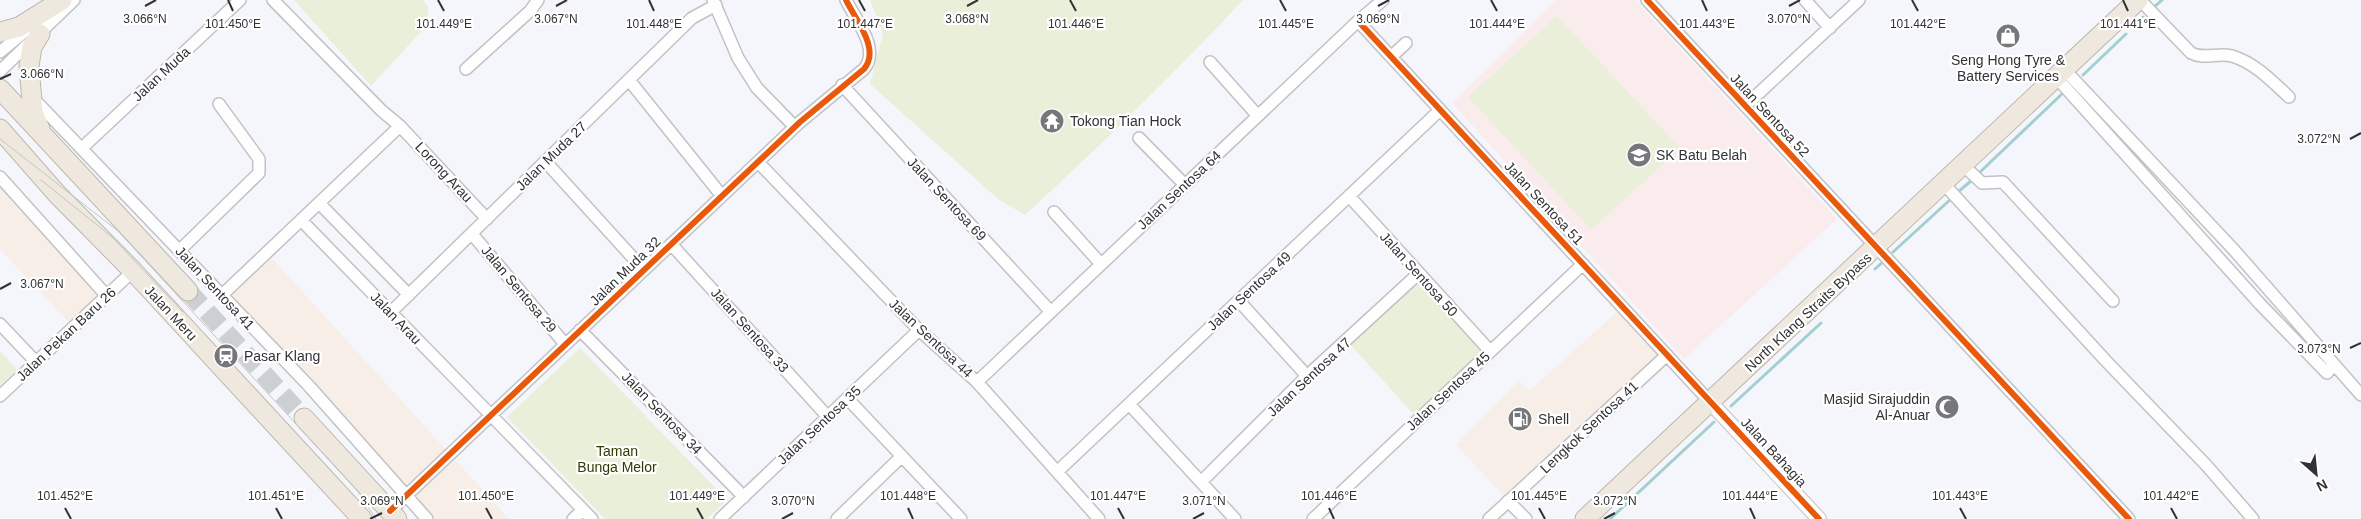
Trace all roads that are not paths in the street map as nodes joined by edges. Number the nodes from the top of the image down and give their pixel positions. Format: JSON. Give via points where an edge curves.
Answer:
{"nodes":[{"id":1,"x":62,"y":0,"type":"edge"},
{"id":2,"x":74,"y":0,"type":"edge"},
{"id":3,"x":240,"y":0,"type":"edge"},
{"id":4,"x":273,"y":0,"type":"edge"},
{"id":5,"x":538,"y":0,"type":"edge"},
{"id":6,"x":846,"y":0,"type":"edge"},
{"id":7,"x":1383,"y":0,"type":"edge"},
{"id":8,"x":1646,"y":0,"type":"edge"},
{"id":9,"x":1805,"y":0,"type":"edge"},
{"id":10,"x":1859,"y":0,"type":"edge"},
{"id":11,"x":2139,"y":0,"type":"edge"},
{"id":12,"x":714,"y":3,"type":"edge"},
{"id":13,"x":1358,"y":21,"type":"junction"},
{"id":14,"x":1830,"y":28,"type":"junction"},
{"id":15,"x":0,"y":32,"type":"edge"},
{"id":16,"x":40,"y":34,"type":"junction"},
{"id":17,"x":1406,"y":43,"type":"dead end"},
{"id":18,"x":0,"y":52,"type":"edge"},
{"id":19,"x":1392,"y":56,"type":"junction"},
{"id":20,"x":1210,"y":62,"type":"dead end"},
{"id":21,"x":466,"y":69,"type":"dead end"},
{"id":22,"x":0,"y":71,"type":"edge"},
{"id":23,"x":2060,"y":73,"type":"junction"},
{"id":24,"x":629,"y":80,"type":"junction"},
{"id":25,"x":842,"y":85,"type":"junction"},
{"id":26,"x":0,"y":90,"type":"edge"},
{"id":27,"x":31,"y":96,"type":"junction"},
{"id":28,"x":2289,"y":97,"type":"dead end"},
{"id":29,"x":219,"y":104,"type":"dead end"},
{"id":30,"x":1745,"y":106,"type":"junction"},
{"id":31,"x":1440,"y":110,"type":"junction"},
{"id":32,"x":1258,"y":116,"type":"junction"},
{"id":33,"x":400,"y":126,"type":"junction"},
{"id":34,"x":795,"y":127,"type":"junction"},
{"id":35,"x":0,"y":129,"type":"edge"},
{"id":36,"x":44,"y":136,"type":"junction"},
{"id":37,"x":1139,"y":138,"type":"dead end"},
{"id":38,"x":82,"y":148,"type":"junction"},
{"id":39,"x":545,"y":161,"type":"junction"},
{"id":40,"x":758,"y":162,"type":"junction"},
{"id":41,"x":1963,"y":165,"type":"junction"},
{"id":42,"x":0,"y":177,"type":"edge"},
{"id":43,"x":1943,"y":184,"type":"junction"},
{"id":44,"x":1185,"y":185,"type":"junction"},
{"id":45,"x":722,"y":196,"type":"junction"},
{"id":46,"x":1349,"y":196,"type":"junction"},
{"id":47,"x":319,"y":203,"type":"junction"},
{"id":48,"x":1054,"y":212,"type":"dead end"},
{"id":49,"x":487,"y":218,"type":"junction"},
{"id":50,"x":301,"y":220,"type":"junction"},
{"id":51,"x":472,"y":234,"type":"junction"},
{"id":52,"x":672,"y":244,"type":"junction"},
{"id":53,"x":1876,"y":247,"type":"junction"},
{"id":54,"x":180,"y":250,"type":"junction"},
{"id":55,"x":1101,"y":264,"type":"junction"},
{"id":56,"x":1582,"y":264,"type":"junction"},
{"id":57,"x":644,"y":270,"type":"junction"},
{"id":58,"x":133,"y":271,"type":"junction"},
{"id":59,"x":1418,"y":274,"type":"junction"},
{"id":60,"x":188,"y":291,"type":"tunnel mouth"},
{"id":61,"x":106,"y":295,"type":"junction"},
{"id":62,"x":222,"y":295,"type":"junction"},
{"id":63,"x":409,"y":295,"type":"junction"},
{"id":64,"x":1239,"y":300,"type":"junction"},
{"id":65,"x":2113,"y":301,"type":"dead end"},
{"id":66,"x":391,"y":312,"type":"junction"},
{"id":67,"x":1051,"y":312,"type":"junction"},
{"id":68,"x":0,"y":324,"type":"edge"},
{"id":69,"x":580,"y":330,"type":"junction"},
{"id":70,"x":919,"y":330,"type":"junction"},
{"id":71,"x":565,"y":344,"type":"junction"},
{"id":72,"x":1490,"y":351,"type":"junction"},
{"id":73,"x":1667,"y":355,"type":"junction"},
{"id":74,"x":36,"y":362,"type":"junction"},
{"id":75,"x":2334,"y":365,"type":"junction"},
{"id":76,"x":1307,"y":376,"type":"junction"},
{"id":77,"x":977,"y":382,"type":"junction"},
{"id":78,"x":2361,"y":395,"type":"edge"},
{"id":79,"x":0,"y":396,"type":"edge"},
{"id":80,"x":847,"y":398,"type":"junction"},
{"id":81,"x":1711,"y":403,"type":"junction"},
{"id":82,"x":1129,"y":404,"type":"junction"},
{"id":83,"x":491,"y":415,"type":"junction"},
{"id":84,"x":828,"y":416,"type":"junction"},
{"id":85,"x":304,"y":418,"type":"tunnel mouth"},
{"id":86,"x":902,"y":456,"type":"junction"},
{"id":87,"x":1058,"y":471,"type":"junction"},
{"id":88,"x":1202,"y":481,"type":"junction"},
{"id":89,"x":405,"y":496,"type":"junction"},
{"id":90,"x":744,"y":497,"type":"junction"},
{"id":91,"x":1508,"y":501,"type":"junction"},
{"id":92,"x":583,"y":510,"type":"junction"},
{"id":93,"x":393,"y":515,"type":"edge"},
{"id":94,"x":1816,"y":518,"type":"edge"},
{"id":95,"x":362,"y":519,"type":"edge"},
{"id":96,"x":427,"y":519,"type":"edge"},
{"id":97,"x":574,"y":519,"type":"edge"},
{"id":98,"x":592,"y":519,"type":"edge"},
{"id":99,"x":720,"y":519,"type":"edge"},
{"id":100,"x":837,"y":519,"type":"edge"},
{"id":101,"x":960,"y":519,"type":"edge"},
{"id":102,"x":1100,"y":519,"type":"edge"},
{"id":103,"x":1235,"y":519,"type":"edge"},
{"id":104,"x":1313,"y":519,"type":"edge"},
{"id":105,"x":1489,"y":519,"type":"edge"},
{"id":106,"x":1526,"y":519,"type":"edge"},
{"id":107,"x":1585,"y":519,"type":"edge"},
{"id":108,"x":2129,"y":519,"type":"edge"},
{"id":109,"x":2253,"y":519,"type":"edge"}],
"edges":[{"from":1,"to":15,"type":"highway","via":[[27,23]]},
{"from":1,"to":18,"type":"street"},
{"from":2,"to":16,"type":"street"},
{"from":3,"to":38,"type":"street","name":"Jalan Muda"},
{"from":4,"to":33,"type":"street","name":"Lorong Arau","via":[[375,105]]},
{"from":5,"to":21,"type":"street"},
{"from":6,"to":25,"type":"street","name":"Jalan Muda 32","via":[[870,48],[871,58],[868,65]]},
{"from":7,"to":13,"type":"street","name":"Jalan Sentosa 64"},
{"from":8,"to":30,"type":"street","name":"Jalan Sentosa 52"},
{"from":9,"to":14,"type":"street"},
{"from":10,"to":14,"type":"street"},
{"from":11,"to":23,"type":"highway","name":"North Klang Straits Bypass"},
{"from":11,"to":28,"type":"street","via":[[2198,57],[2233,56],[2256,68]]},
{"from":12,"to":24,"type":"street","name":"Jalan Muda 27","via":[[692,18]]},
{"from":12,"to":34,"type":"street","via":[[738,58],[758,88]]},
{"from":13,"to":19,"type":"street","name":"Jalan Sentosa 51"},
{"from":13,"to":32,"type":"street","name":"Jalan Sentosa 64"},
{"from":14,"to":30,"type":"street"},
{"from":16,"to":22,"type":"street"},
{"from":16,"to":27,"type":"highway","via":[[32,47]]},
{"from":17,"to":19,"type":"street"},
{"from":19,"to":31,"type":"street","name":"Jalan Sentosa 51"},
{"from":20,"to":32,"type":"street"},
{"from":23,"to":41,"type":"highway","name":"North Klang Straits Bypass"},
{"from":23,"to":75,"type":"street","via":[[2234,250]]},
{"from":23,"to":75,"type":"street","via":[[2266,311],[2327,373]]},
{"from":24,"to":39,"type":"street","name":"Jalan Muda 27"},
{"from":24,"to":45,"type":"street"},
{"from":25,"to":34,"type":"street","name":"Jalan Muda 32"},
{"from":25,"to":67,"type":"street","name":"Jalan Sentosa 69"},
{"from":26,"to":36,"type":"highway","name":"Jalan Meru"},
{"from":27,"to":36,"type":"highway","via":[[33,114]]},
{"from":27,"to":38,"type":"street","name":"Jalan Sentosa 41"},
{"from":29,"to":54,"type":"street","via":[[260,159],[259,173]]},
{"from":30,"to":53,"type":"street","name":"Jalan Sentosa 52"},
{"from":31,"to":46,"type":"street","name":"Jalan Sentosa 49"},
{"from":31,"to":56,"type":"street","name":"Jalan Sentosa 51"},
{"from":32,"to":44,"type":"street","name":"Jalan Sentosa 64"},
{"from":33,"to":47,"type":"street"},
{"from":33,"to":49,"type":"street","name":"Lorong Arau"},
{"from":34,"to":40,"type":"street","name":"Jalan Muda 32"},
{"from":35,"to":58,"type":"highway","name":"Jalan Meru","via":[[57,194]]},
{"from":36,"to":60,"type":"highway","name":"Jalan Meru"},
{"from":37,"to":44,"type":"street"},
{"from":38,"to":54,"type":"street","name":"Jalan Sentosa 41"},
{"from":39,"to":49,"type":"street","name":"Jalan Muda 27"},
{"from":39,"to":57,"type":"street"},
{"from":40,"to":45,"type":"street","name":"Jalan Muda 32"},
{"from":40,"to":70,"type":"street","name":"Jalan Sentosa 44"},
{"from":41,"to":43,"type":"highway","name":"North Klang Straits Bypass"},
{"from":41,"to":65,"type":"street","via":[[1982,183],[2003,182]]},
{"from":42,"to":61,"type":"street"},
{"from":43,"to":53,"type":"highway","name":"North Klang Straits Bypass"},
{"from":43,"to":109,"type":"street"},
{"from":44,"to":55,"type":"street","name":"Jalan Sentosa 64"},
{"from":45,"to":52,"type":"street","name":"Jalan Muda 32"},
{"from":46,"to":59,"type":"street","name":"Jalan Sentosa 50"},
{"from":46,"to":64,"type":"street","name":"Jalan Sentosa 49"},
{"from":47,"to":50,"type":"street"},
{"from":47,"to":63,"type":"street","name":"Jalan Arau"},
{"from":48,"to":55,"type":"street"},
{"from":49,"to":51,"type":"street","name":"Jalan Muda 27"},
{"from":50,"to":62,"type":"street"},
{"from":50,"to":66,"type":"street","name":"Jalan Arau"},
{"from":51,"to":63,"type":"street","name":"Jalan Muda 27"},
{"from":51,"to":71,"type":"street","name":"Jalan Sentosa 29"},
{"from":52,"to":57,"type":"street","name":"Jalan Muda 32"},
{"from":52,"to":84,"type":"street","name":"Jalan Sentosa 33"},
{"from":53,"to":81,"type":"highway","name":"North Klang Straits Bypass"},
{"from":53,"to":108,"type":"street","name":"Jalan Sentosa 52"},
{"from":54,"to":62,"type":"street","name":"Jalan Sentosa 41"},
{"from":55,"to":67,"type":"street","name":"Jalan Sentosa 64"},
{"from":56,"to":72,"type":"street","name":"Jalan Sentosa 45"},
{"from":56,"to":73,"type":"street","name":"Jalan Sentosa 51"},
{"from":57,"to":69,"type":"street","name":"Jalan Muda 32"},
{"from":58,"to":61,"type":"street","name":"Jalan Pekan Baru 26"},
{"from":58,"to":95,"type":"highway","name":"Jalan Meru"},
{"from":59,"to":72,"type":"street","name":"Jalan Sentosa 50"},
{"from":59,"to":76,"type":"street","name":"Jalan Sentosa 47"},
{"from":61,"to":74,"type":"street","name":"Jalan Pekan Baru 26"},
{"from":62,"to":89,"type":"street","name":"Jalan Sentosa 41"},
{"from":63,"to":66,"type":"street","name":"Jalan Muda 27"},
{"from":64,"to":76,"type":"street"},
{"from":64,"to":82,"type":"street","name":"Jalan Sentosa 49"},
{"from":66,"to":83,"type":"street","name":"Jalan Arau"},
{"from":67,"to":77,"type":"street","name":"Jalan Sentosa 64"},
{"from":68,"to":74,"type":"street"},
{"from":69,"to":71,"type":"street","name":"Jalan Muda 32"},
{"from":69,"to":90,"type":"street","name":"Jalan Sentosa 34"},
{"from":70,"to":77,"type":"street","name":"Jalan Sentosa 44"},
{"from":70,"to":80,"type":"street","name":"Jalan Sentosa 35"},
{"from":71,"to":83,"type":"street","name":"Jalan Muda 32"},
{"from":72,"to":104,"type":"street","name":"Jalan Sentosa 45"},
{"from":73,"to":81,"type":"street","name":"Jalan Sentosa 51"},
{"from":73,"to":91,"type":"street","name":"Lengkok Sentosa 41"},
{"from":74,"to":79,"type":"street","name":"Jalan Pekan Baru 26"},
{"from":75,"to":78,"type":"street"},
{"from":76,"to":88,"type":"street","name":"Jalan Sentosa 47"},
{"from":77,"to":87,"type":"street","name":"Jalan Sentosa 44"},
{"from":80,"to":84,"type":"street","name":"Jalan Sentosa 35"},
{"from":80,"to":86,"type":"street"},
{"from":81,"to":94,"type":"street","name":"Jalan Bahagia"},
{"from":81,"to":107,"type":"highway","name":"North Klang Straits Bypass"},
{"from":82,"to":87,"type":"street","name":"Jalan Sentosa 49"},
{"from":82,"to":88,"type":"street"},
{"from":83,"to":89,"type":"street","name":"Jalan Muda 32"},
{"from":83,"to":92,"type":"street"},
{"from":84,"to":90,"type":"street","name":"Jalan Sentosa 35"},
{"from":85,"to":93,"type":"highway"},
{"from":86,"to":100,"type":"street"},
{"from":86,"to":101,"type":"street"},
{"from":87,"to":102,"type":"street","name":"Jalan Sentosa 44"},
{"from":88,"to":103,"type":"street"},
{"from":89,"to":93,"type":"street","name":"Jalan Muda 32"},
{"from":89,"to":96,"type":"street","name":"Jalan Sentosa 41"},
{"from":90,"to":99,"type":"street","name":"Jalan Sentosa 35"},
{"from":91,"to":105,"type":"street","name":"Lengkok Sentosa 41"},
{"from":91,"to":106,"type":"street"},
{"from":92,"to":97,"type":"street"},
{"from":92,"to":98,"type":"street"}]}
